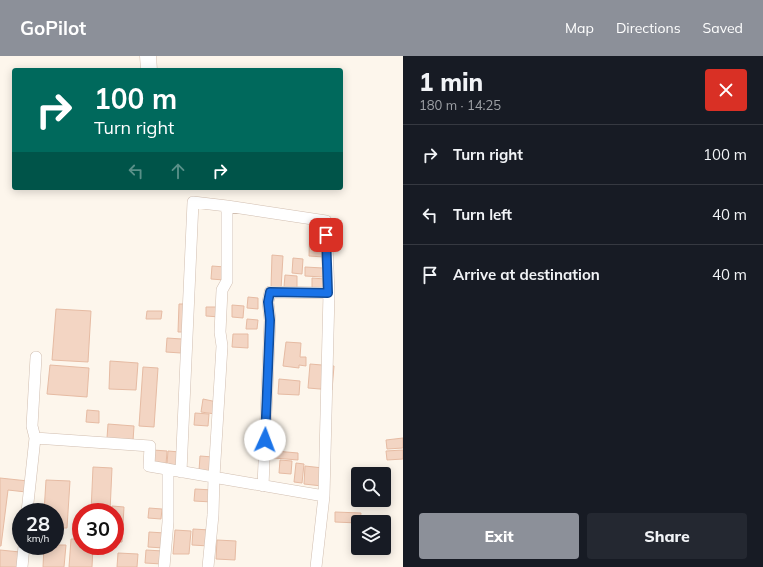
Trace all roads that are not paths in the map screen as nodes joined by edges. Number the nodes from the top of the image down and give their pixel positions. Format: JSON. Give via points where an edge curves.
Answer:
{"nodes":[{"id":1,"x":148,"y":56,"type":"edge"},
{"id":2,"x":149,"y":68,"type":"edge"},
{"id":3,"x":227,"y":206,"type":"junction"},
{"id":4,"x":328,"y":293,"type":"junction"},
{"id":5,"x":36,"y":357,"type":"dead end"},
{"id":6,"x":35,"y":438,"type":"junction"},
{"id":7,"x":168,"y":469,"type":"junction"},
{"id":8,"x":181,"y":472,"type":"junction"},
{"id":9,"x":214,"y":477,"type":"junction"},
{"id":10,"x":263,"y":486,"type":"junction"},
{"id":11,"x":324,"y":496,"type":"junction"},
{"id":12,"x":28,"y":503,"type":"edge"},
{"id":13,"x":23,"y":555,"type":"edge"},
{"id":14,"x":22,"y":567,"type":"edge"},
{"id":15,"x":164,"y":567,"type":"edge"},
{"id":16,"x":208,"y":567,"type":"edge"},
{"id":17,"x":316,"y":567,"type":"edge"}],
"edges":[{"from":1,"to":2,"type":"street"},
{"from":3,"to":4,"type":"street","via":[[326,221]]},
{"from":3,"to":8,"type":"street","via":[[193,202]]},
{"from":3,"to":9,"type":"street","via":[[227,281],[222,290],[222,346]]},
{"from":4,"to":10,"type":"street","via":[[270,292]]},
{"from":4,"to":11,"type":"street"},
{"from":5,"to":6,"type":"street","via":[[32,426]]},
{"from":6,"to":7,"type":"street","via":[[150,446],[150,466]]},
{"from":6,"to":12,"type":"street"},
{"from":7,"to":8,"type":"street"},
{"from":7,"to":15,"type":"street","via":[[168,522]]},
{"from":8,"to":9,"type":"street"},
{"from":9,"to":10,"type":"street"},
{"from":9,"to":16,"type":"street"},
{"from":10,"to":11,"type":"street"},
{"from":11,"to":17,"type":"street"},
{"from":13,"to":14,"type":"street"}]}
